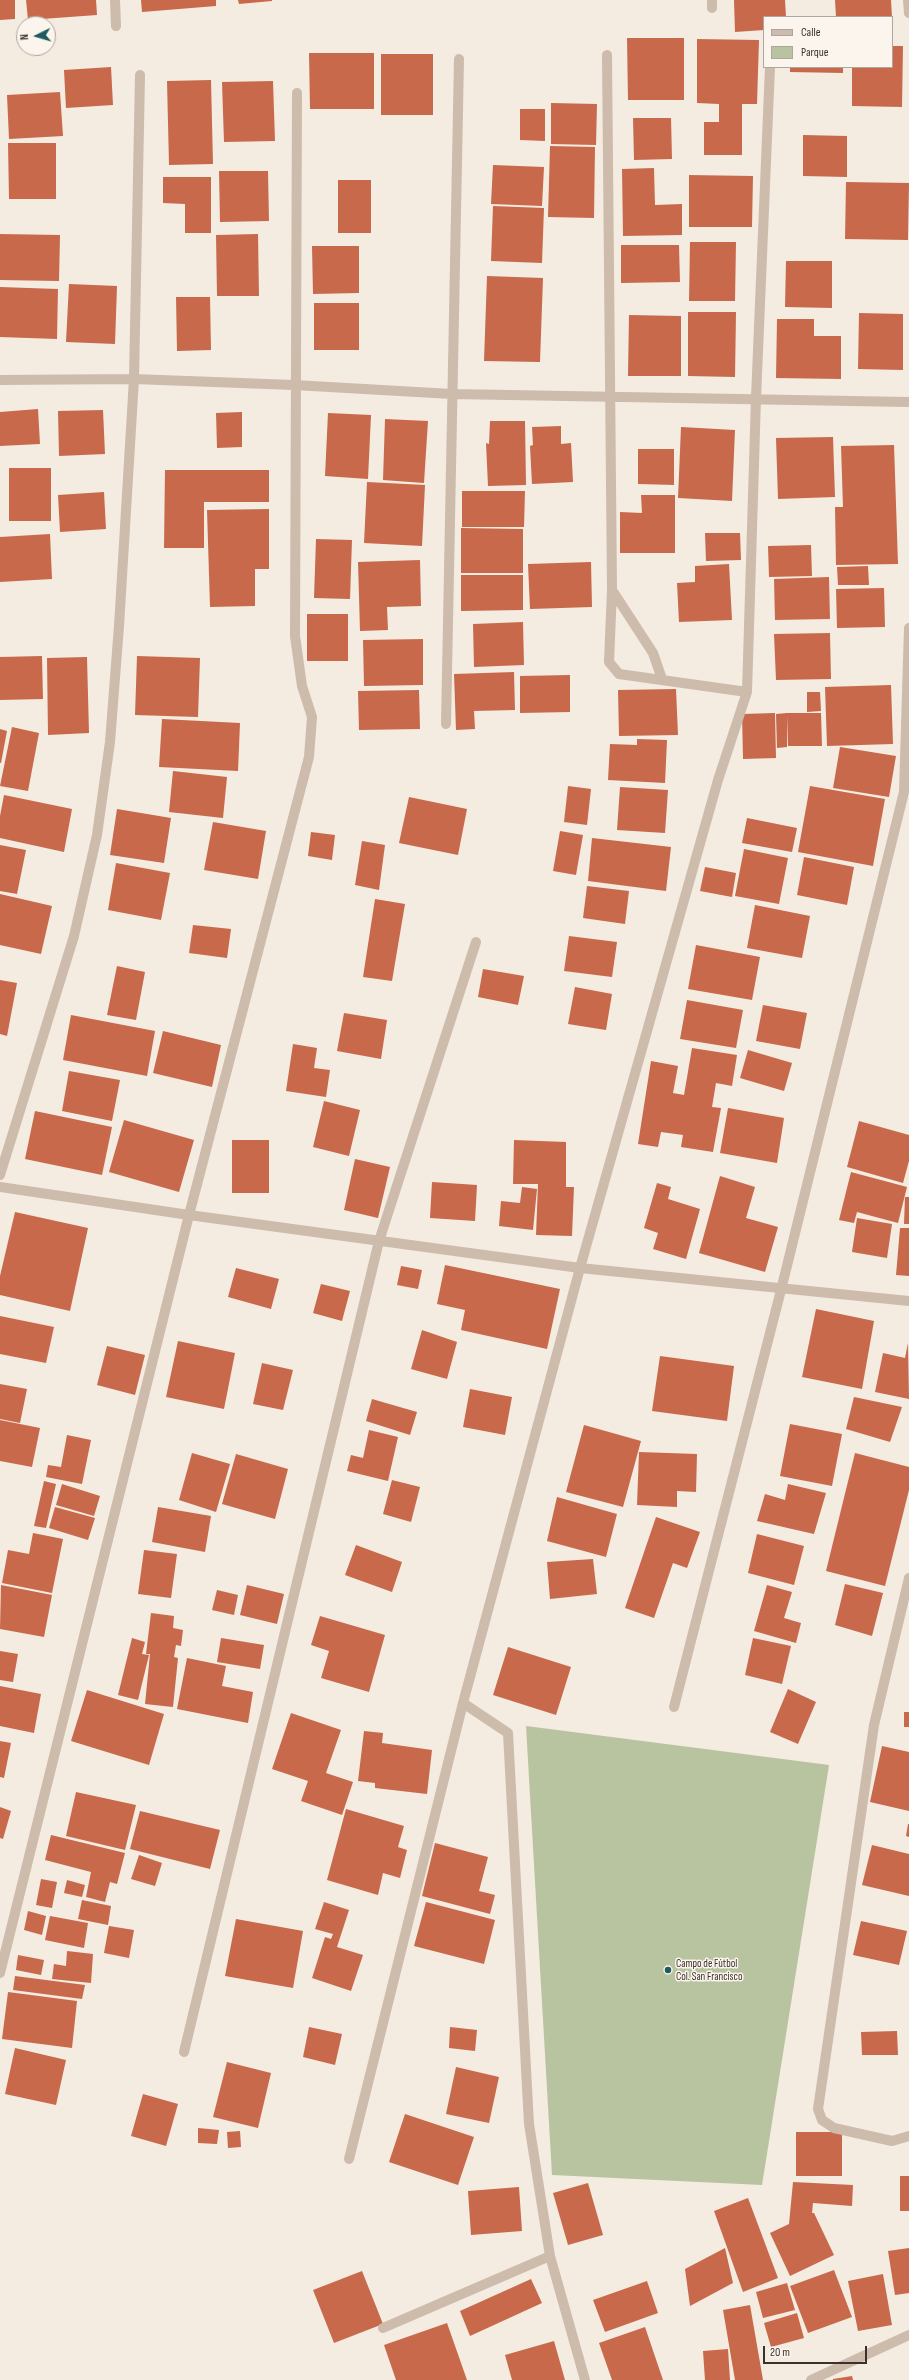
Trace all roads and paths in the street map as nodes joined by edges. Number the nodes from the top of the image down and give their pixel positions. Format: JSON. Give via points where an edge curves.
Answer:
{"nodes":[{"id":1,"x":115,"y":0,"type":"edge"},
{"id":2,"x":908,"y":0,"type":"edge"},
{"id":3,"x":909,"y":13,"type":"edge"},
{"id":4,"x":116,"y":26,"type":"dead end"},
{"id":5,"x":607,"y":55,"type":"dead end"},
{"id":6,"x":459,"y":59,"type":"dead end"},
{"id":7,"x":770,"y":68,"type":"edge"},
{"id":8,"x":140,"y":75,"type":"dead end"},
{"id":9,"x":297,"y":93,"type":"dead end"},
{"id":10,"x":134,"y":379,"type":"junction"},
{"id":11,"x":0,"y":380,"type":"edge"},
{"id":12,"x":294,"y":384,"type":"junction"},
{"id":13,"x":452,"y":394,"type":"junction"},
{"id":14,"x":610,"y":397,"type":"junction"},
{"id":15,"x":756,"y":398,"type":"junction"},
{"id":16,"x":909,"y":402,"type":"edge"},
{"id":17,"x":612,"y":590,"type":"junction"},
{"id":18,"x":909,"y":628,"type":"edge"},
{"id":19,"x":662,"y":679,"type":"junction"},
{"id":20,"x":747,"y":692,"type":"junction"},
{"id":21,"x":446,"y":724,"type":"dead end"},
{"id":22,"x":476,"y":942,"type":"dead end"},
{"id":23,"x":0,"y":1175,"type":"edge"},
{"id":24,"x":0,"y":1187,"type":"edge"},
{"id":25,"x":189,"y":1215,"type":"junction"},
{"id":26,"x":379,"y":1241,"type":"junction"},
{"id":27,"x":580,"y":1268,"type":"junction"},
{"id":28,"x":781,"y":1290,"type":"junction"},
{"id":29,"x":909,"y":1301,"type":"edge"},
{"id":30,"x":909,"y":1578,"type":"edge"},
{"id":31,"x":462,"y":1703,"type":"junction"},
{"id":32,"x":674,"y":1707,"type":"dead end"},
{"id":33,"x":0,"y":1973,"type":"edge"},
{"id":34,"x":184,"y":2052,"type":"dead end"},
{"id":35,"x":909,"y":2136,"type":"edge"},
{"id":36,"x":349,"y":2159,"type":"dead end"},
{"id":37,"x":550,"y":2256,"type":"junction"},
{"id":38,"x":383,"y":2328,"type":"dead end"},
{"id":39,"x":909,"y":2335,"type":"edge"},
{"id":40,"x":585,"y":2380,"type":"edge"},
{"id":41,"x":811,"y":2380,"type":"edge"}],
"edges":[{"from":1,"to":4,"type":"street"},
{"from":2,"to":3,"type":"street"},
{"from":5,"to":14,"type":"street"},
{"from":6,"to":13,"type":"street"},
{"from":7,"to":15,"type":"street"},
{"from":8,"to":10,"type":"street"},
{"from":9,"to":12,"type":"street"},
{"from":10,"to":11,"type":"street"},
{"from":10,"to":12,"type":"street"},
{"from":10,"to":23,"type":"street","via":[[118,649],[110,742],[97,835],[74,936]]},
{"from":12,"to":13,"type":"street"},
{"from":12,"to":25,"type":"street","via":[[295,636],[302,686],[312,717],[309,757]]},
{"from":13,"to":14,"type":"street"},
{"from":13,"to":21,"type":"street"},
{"from":14,"to":15,"type":"street"},
{"from":14,"to":17,"type":"street"},
{"from":15,"to":16,"type":"street"},
{"from":15,"to":20,"type":"street"},
{"from":17,"to":19,"type":"street","via":[[653,653]]},
{"from":17,"to":19,"type":"street","via":[[609,662],[619,674]]},
{"from":18,"to":28,"type":"street","via":[[904,792]]},
{"from":19,"to":20,"type":"street"},
{"from":20,"to":27,"type":"street","via":[[718,780]]},
{"from":22,"to":26,"type":"street"},
{"from":24,"to":25,"type":"street"},
{"from":25,"to":26,"type":"street"},
{"from":25,"to":33,"type":"street"},
{"from":26,"to":27,"type":"street"},
{"from":26,"to":34,"type":"street"},
{"from":27,"to":28,"type":"street"},
{"from":27,"to":31,"type":"street"},
{"from":28,"to":29,"type":"street"},
{"from":28,"to":32,"type":"street"},
{"from":30,"to":35,"type":"street","via":[[874,1725],[818,2109],[822,2120],[834,2128],[892,2141]]},
{"from":31,"to":36,"type":"street"},
{"from":31,"to":37,"type":"street","via":[[508,1733],[529,2124]]},
{"from":37,"to":38,"type":"street"},
{"from":37,"to":40,"type":"street"},
{"from":39,"to":41,"type":"street"}]}
